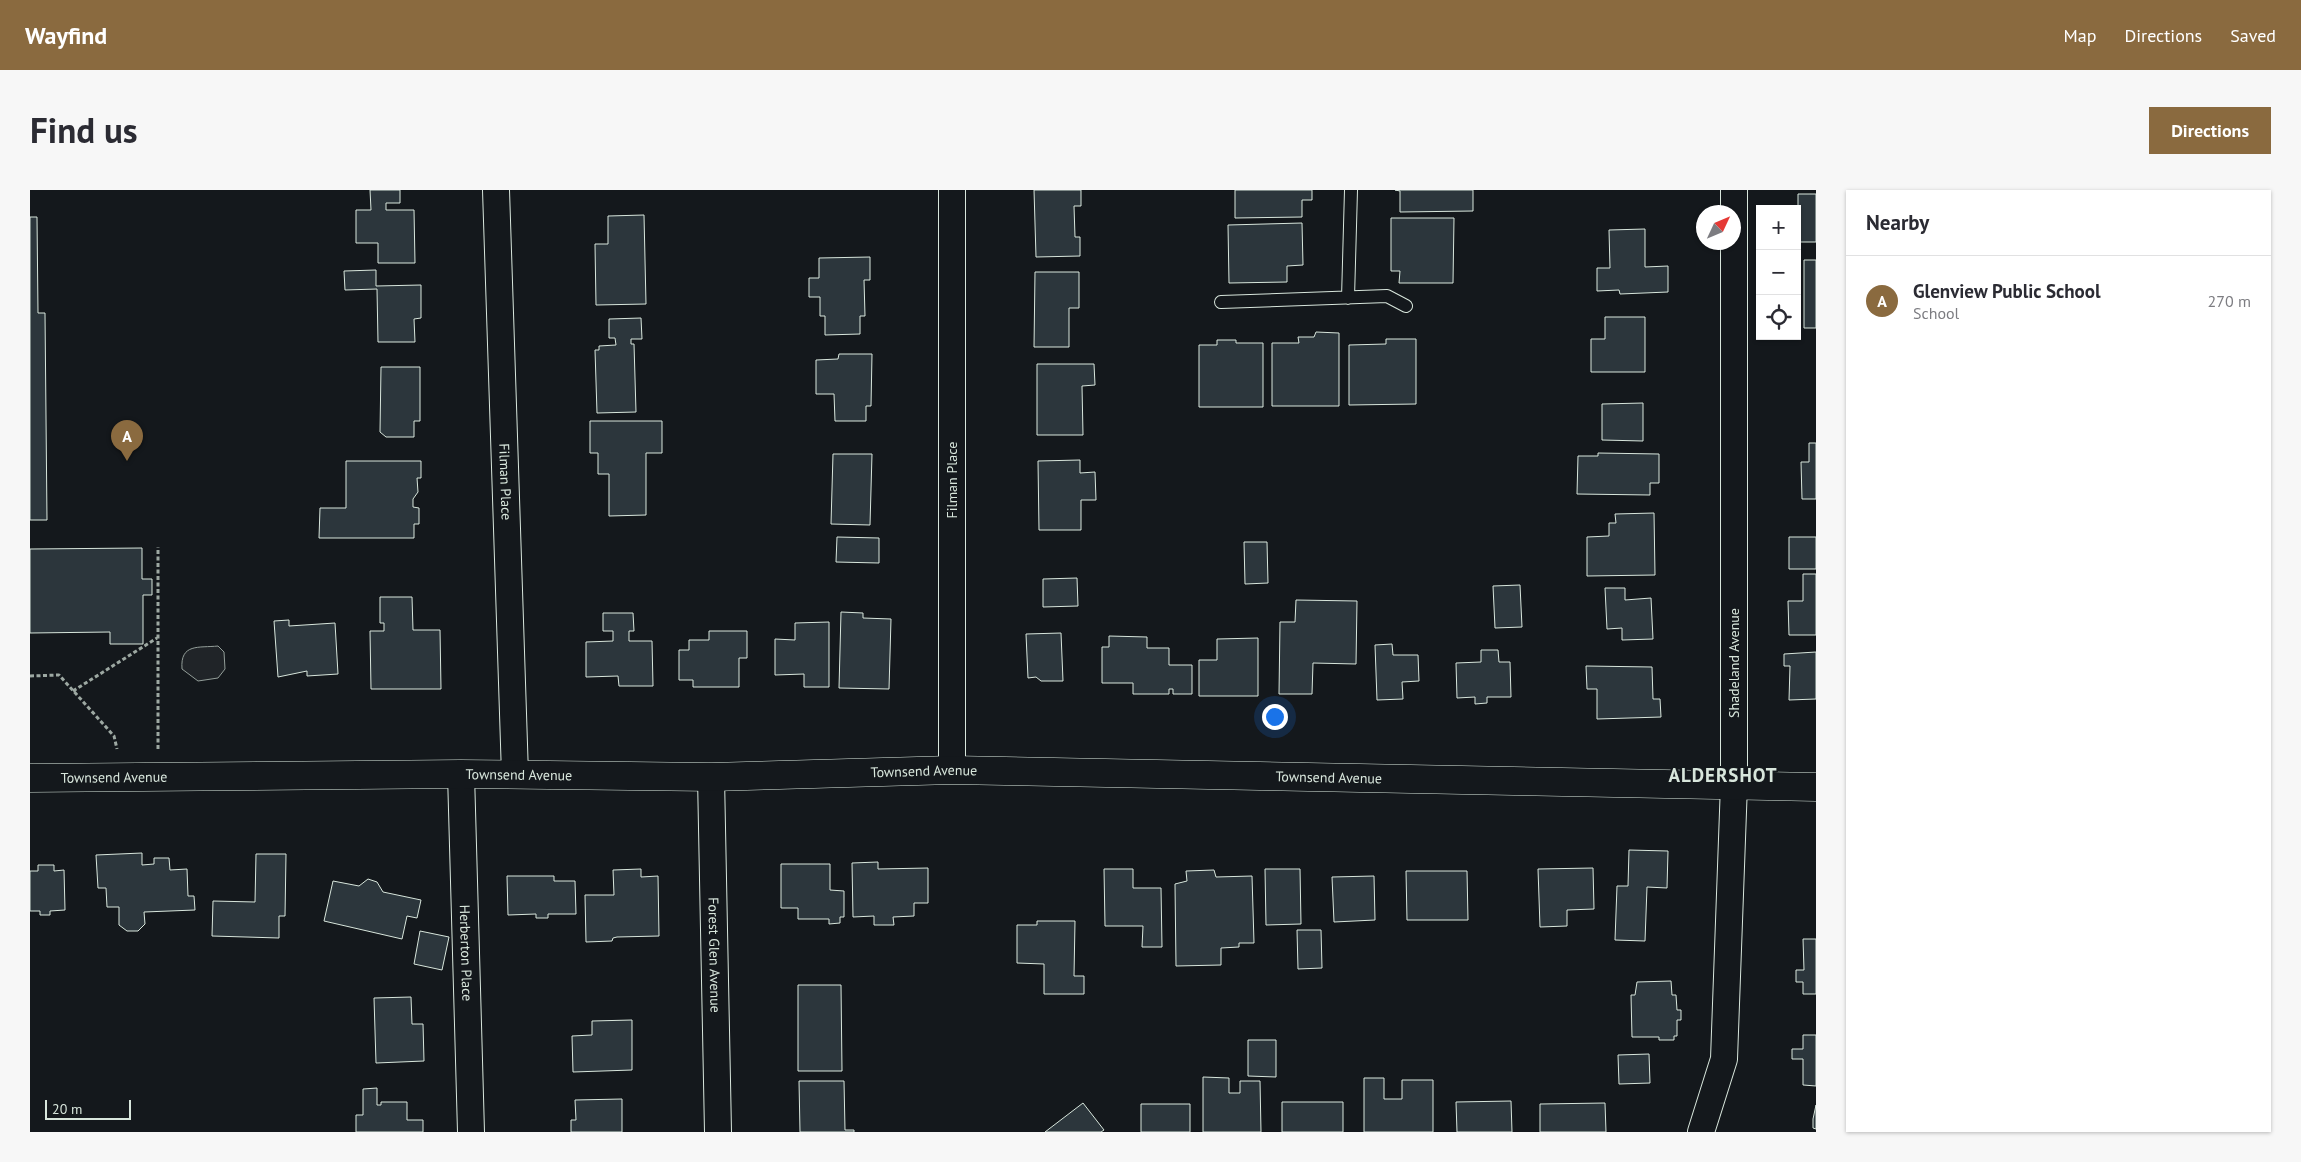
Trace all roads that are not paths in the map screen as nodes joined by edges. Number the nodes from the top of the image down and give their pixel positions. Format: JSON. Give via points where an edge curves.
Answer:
{"nodes":[{"id":1,"x":496,"y":190,"type":"edge"},
{"id":2,"x":952,"y":190,"type":"edge"},
{"id":3,"x":1351,"y":190,"type":"edge"},
{"id":4,"x":1734,"y":190,"type":"edge"},
{"id":5,"x":1348,"y":298,"type":"junction"},
{"id":6,"x":1221,"y":302,"type":"dead end"},
{"id":7,"x":1406,"y":306,"type":"dead end"},
{"id":8,"x":952,"y":770,"type":"junction"},
{"id":9,"x":461,"y":774,"type":"junction"},
{"id":10,"x":515,"y":775,"type":"junction"},
{"id":11,"x":711,"y":777,"type":"junction"},
{"id":12,"x":30,"y":778,"type":"edge"},
{"id":13,"x":1734,"y":784,"type":"junction"},
{"id":14,"x":1816,"y":787,"type":"edge"},
{"id":15,"x":471,"y":1132,"type":"edge"},
{"id":16,"x":718,"y":1132,"type":"edge"},
{"id":17,"x":1701,"y":1132,"type":"edge"}],
"edges":[{"from":1,"to":10,"type":"street","name":"Filman Place"},
{"from":2,"to":8,"type":"street","name":"Filman Place"},
{"from":3,"to":5,"type":"lane"},
{"from":4,"to":13,"type":"street","name":"Shadeland Avenue"},
{"from":5,"to":6,"type":"lane"},
{"from":5,"to":7,"type":"lane","via":[[1387,296]]},
{"from":8,"to":11,"type":"street","name":"Townsend Avenue"},
{"from":8,"to":13,"type":"street","name":"Townsend Avenue"},
{"from":9,"to":10,"type":"street","name":"Townsend Avenue"},
{"from":9,"to":12,"type":"street","name":"Townsend Avenue"},
{"from":9,"to":15,"type":"street","name":"Herberton Place"},
{"from":10,"to":11,"type":"street","name":"Townsend Avenue"},
{"from":11,"to":16,"type":"street","name":"Forest Glen Avenue"},
{"from":13,"to":14,"type":"street","name":"Townsend Avenue"},
{"from":13,"to":17,"type":"street","name":"Shadeland Avenue","via":[[1724,1059]]}]}
